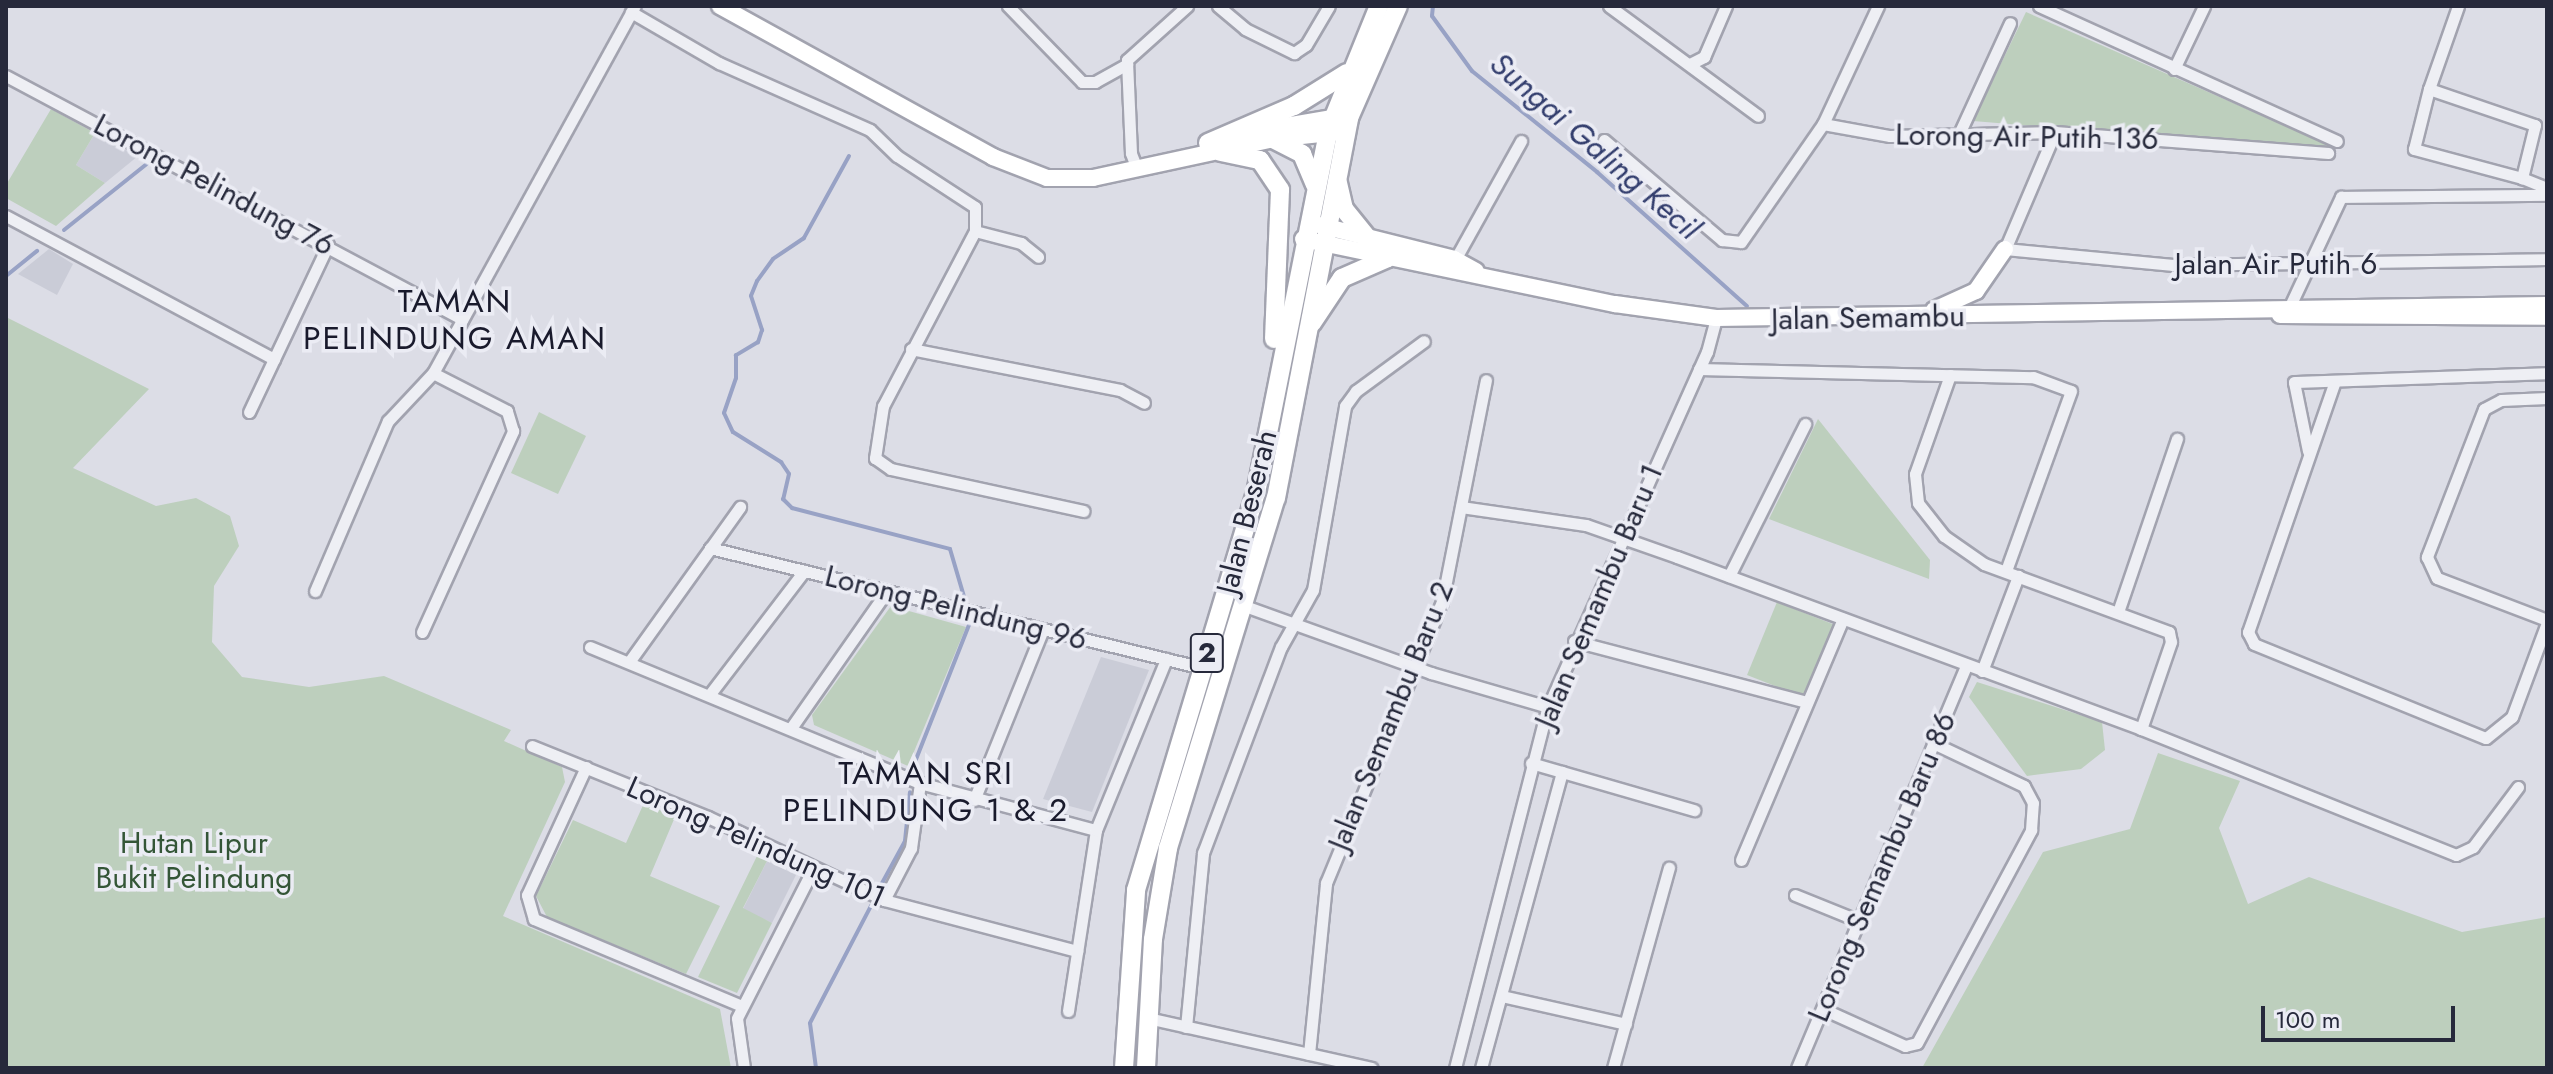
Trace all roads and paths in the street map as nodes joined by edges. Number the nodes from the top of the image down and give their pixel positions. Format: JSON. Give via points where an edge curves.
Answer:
{"nodes":[{"id":1,"x":720,"y":6,"type":"edge"},
{"id":2,"x":1008,"y":6,"type":"edge"},
{"id":3,"x":1218,"y":6,"type":"edge"},
{"id":4,"x":1329,"y":6,"type":"edge"},
{"id":5,"x":1379,"y":6,"type":"edge"},
{"id":6,"x":1398,"y":6,"type":"edge"},
{"id":7,"x":1609,"y":6,"type":"edge"},
{"id":8,"x":1726,"y":6,"type":"edge"},
{"id":9,"x":1878,"y":6,"type":"edge"},
{"id":10,"x":2204,"y":6,"type":"edge"},
{"id":11,"x":2458,"y":6,"type":"edge"},
{"id":12,"x":1185,"y":7,"type":"edge"},
{"id":13,"x":2046,"y":8,"type":"edge"},
{"id":14,"x":633,"y":9,"type":"edge"},
{"id":15,"x":2010,"y":23,"type":"dead end"},
{"id":16,"x":1127,"y":64,"type":"junction"},
{"id":17,"x":1690,"y":64,"type":"junction"},
{"id":18,"x":2174,"y":69,"type":"junction"},
{"id":19,"x":1347,"y":73,"type":"junction"},
{"id":20,"x":6,"y":76,"type":"edge"},
{"id":21,"x":2429,"y":89,"type":"junction"},
{"id":22,"x":1758,"y":116,"type":"dead end"},
{"id":23,"x":1339,"y":124,"type":"junction"},
{"id":24,"x":1823,"y":124,"type":"junction"},
{"id":25,"x":2055,"y":132,"type":"junction"},
{"id":26,"x":1959,"y":134,"type":"junction"},
{"id":27,"x":1273,"y":139,"type":"junction"},
{"id":28,"x":1604,"y":140,"type":"dead end"},
{"id":29,"x":1521,"y":141,"type":"dead end"},
{"id":30,"x":2337,"y":141,"type":"dead end"},
{"id":31,"x":1214,"y":147,"type":"junction"},
{"id":32,"x":2328,"y":153,"type":"dead end"},
{"id":33,"x":1336,"y":168,"type":"junction"},
{"id":34,"x":1137,"y":169,"type":"junction"},
{"id":35,"x":2522,"y":178,"type":"junction"},
{"id":36,"x":1315,"y":187,"type":"junction"},
{"id":37,"x":2547,"y":188,"type":"edge"},
{"id":38,"x":2547,"y":195,"type":"edge"},
{"id":39,"x":6,"y":216,"type":"edge"},
{"id":40,"x":975,"y":231,"type":"junction"},
{"id":41,"x":1314,"y":233,"type":"junction"},
{"id":42,"x":1367,"y":237,"type":"junction"},
{"id":43,"x":328,"y":245,"type":"junction"},
{"id":44,"x":2005,"y":249,"type":"junction"},
{"id":45,"x":1038,"y":257,"type":"dead end"},
{"id":46,"x":1388,"y":258,"type":"junction"},
{"id":47,"x":2547,"y":259,"type":"edge"},
{"id":48,"x":1452,"y":266,"type":"junction"},
{"id":49,"x":2312,"y":268,"type":"junction"},
{"id":50,"x":2547,"y":305,"type":"edge"},
{"id":51,"x":2289,"y":308,"type":"junction"},
{"id":52,"x":2263,"y":312,"type":"junction"},
{"id":53,"x":2547,"y":317,"type":"edge"},
{"id":54,"x":1716,"y":318,"type":"junction"},
{"id":55,"x":1865,"y":318,"type":"junction"},
{"id":56,"x":462,"y":319,"type":"junction"},
{"id":57,"x":1304,"y":336,"type":"junction"},
{"id":58,"x":1424,"y":341,"type":"dead end"},
{"id":59,"x":911,"y":349,"type":"junction"},
{"id":60,"x":274,"y":359,"type":"junction"},
{"id":61,"x":1699,"y":369,"type":"junction"},
{"id":62,"x":433,"y":373,"type":"junction"},
{"id":63,"x":2547,"y":373,"type":"edge"},
{"id":64,"x":1950,"y":375,"type":"junction"},
{"id":65,"x":1486,"y":380,"type":"dead end"},
{"id":66,"x":2335,"y":381,"type":"junction"},
{"id":67,"x":2547,"y":398,"type":"edge"},
{"id":68,"x":1144,"y":403,"type":"dead end"},
{"id":69,"x":249,"y":412,"type":"dead end"},
{"id":70,"x":1805,"y":424,"type":"dead end"},
{"id":71,"x":2177,"y":439,"type":"dead end"},
{"id":72,"x":2307,"y":456,"type":"junction"},
{"id":73,"x":1256,"y":493,"type":"junction"},
{"id":74,"x":740,"y":507,"type":"dead end"},
{"id":75,"x":1461,"y":507,"type":"junction"},
{"id":76,"x":1083,"y":511,"type":"dead end"},
{"id":77,"x":1621,"y":537,"type":"junction"},
{"id":78,"x":710,"y":548,"type":"junction"},
{"id":79,"x":804,"y":571,"type":"junction"},
{"id":80,"x":2012,"y":574,"type":"junction"},
{"id":81,"x":1729,"y":576,"type":"junction"},
{"id":82,"x":315,"y":591,"type":"dead end"},
{"id":83,"x":887,"y":591,"type":"junction"},
{"id":84,"x":1242,"y":605,"type":"junction"},
{"id":85,"x":2118,"y":612,"type":"junction"},
{"id":86,"x":1843,"y":619,"type":"junction"},
{"id":87,"x":2547,"y":622,"type":"edge"},
{"id":88,"x":1295,"y":624,"type":"junction"},
{"id":89,"x":1043,"y":629,"type":"junction"},
{"id":90,"x":422,"y":632,"type":"dead end"},
{"id":91,"x":1574,"y":641,"type":"junction"},
{"id":92,"x":590,"y":647,"type":"dead end"},
{"id":93,"x":1166,"y":659,"type":"junction"},
{"id":94,"x":629,"y":662,"type":"junction"},
{"id":95,"x":1966,"y":666,"type":"junction"},
{"id":96,"x":1417,"y":667,"type":"junction"},
{"id":97,"x":1203,"y":668,"type":"junction"},
{"id":98,"x":1982,"y":671,"type":"junction"},
{"id":99,"x":710,"y":694,"type":"junction"},
{"id":100,"x":1807,"y":702,"type":"junction"},
{"id":101,"x":1548,"y":707,"type":"junction"},
{"id":102,"x":791,"y":728,"type":"junction"},
{"id":103,"x":2141,"y":729,"type":"junction"},
{"id":104,"x":1933,"y":743,"type":"junction"},
{"id":105,"x":532,"y":746,"type":"dead end"},
{"id":106,"x":1531,"y":763,"type":"junction"},
{"id":107,"x":586,"y":767,"type":"junction"},
{"id":108,"x":1562,"y":772,"type":"junction"},
{"id":109,"x":920,"y":783,"type":"junction"},
{"id":110,"x":2518,"y":787,"type":"dead end"},
{"id":111,"x":974,"y":800,"type":"junction"},
{"id":112,"x":1694,"y":810,"type":"dead end"},
{"id":113,"x":1096,"y":830,"type":"junction"},
{"id":114,"x":1741,"y":860,"type":"dead end"},
{"id":115,"x":814,"y":867,"type":"junction"},
{"id":116,"x":1669,"y":868,"type":"dead end"},
{"id":117,"x":1795,"y":895,"type":"dead end"},
{"id":118,"x":884,"y":900,"type":"junction"},
{"id":119,"x":1859,"y":921,"type":"junction"},
{"id":120,"x":1077,"y":951,"type":"junction"},
{"id":121,"x":1502,"y":996,"type":"junction"},
{"id":122,"x":742,"y":1006,"type":"junction"},
{"id":123,"x":1823,"y":1009,"type":"junction"},
{"id":124,"x":1068,"y":1011,"type":"dead end"},
{"id":125,"x":1148,"y":1018,"type":"junction"},
{"id":126,"x":1626,"y":1024,"type":"junction"},
{"id":127,"x":1186,"y":1027,"type":"junction"},
{"id":128,"x":1309,"y":1054,"type":"junction"},
{"id":129,"x":744,"y":1068,"type":"edge"},
{"id":130,"x":1124,"y":1068,"type":"edge"},
{"id":131,"x":1146,"y":1068,"type":"edge"},
{"id":132,"x":1371,"y":1068,"type":"edge"},
{"id":133,"x":1455,"y":1068,"type":"edge"},
{"id":134,"x":1481,"y":1068,"type":"edge"},
{"id":135,"x":1613,"y":1068,"type":"edge"},
{"id":136,"x":1797,"y":1068,"type":"edge"}],
"edges":[{"from":1,"to":34,"type":"main road","via":[[1025,171],[1069,179]]},
{"from":2,"to":16,"type":"street","via":[[1082,82],[1095,82]]},
{"from":3,"to":4,"type":"street","via":[[1245,29],[1294,53],[1306,45]]},
{"from":5,"to":19,"type":"highway","name":"Jalan Beserah","number":"2"},
{"from":6,"to":23,"type":"highway","name":"Jalan Beserah","number":"2"},
{"from":7,"to":17,"type":"street"},
{"from":8,"to":17,"type":"street","via":[[1704,57]]},
{"from":9,"to":24,"type":"street"},
{"from":10,"to":18,"type":"street"},
{"from":11,"to":21,"type":"street"},
{"from":12,"to":16,"type":"street"},
{"from":13,"to":18,"type":"street"},
{"from":14,"to":40,"type":"street","via":[[719,63],[870,130],[897,156],[975,207]]},
{"from":14,"to":56,"type":"street"},
{"from":15,"to":26,"type":"street"},
{"from":16,"to":34,"type":"street","via":[[1131,153]]},
{"from":17,"to":22,"type":"street"},
{"from":18,"to":30,"type":"street"},
{"from":19,"to":23,"type":"highway","name":"Jalan Beserah","number":"2"},
{"from":19,"to":31,"type":"highway"},
{"from":20,"to":43,"type":"street","name":"Lorong Pelindung 76"},
{"from":21,"to":35,"type":"street","via":[[2526,119],[2538,130]]},
{"from":21,"to":35,"type":"street","via":[[2413,142],[2419,155]]},
{"from":23,"to":27,"type":"main road"},
{"from":23,"to":31,"type":"main road"},
{"from":23,"to":33,"type":"highway","name":"Jalan Beserah","number":"2"},
{"from":23,"to":36,"type":"highway","name":"Jalan Beserah","number":"2"},
{"from":24,"to":26,"type":"street","name":"Lorong Air Putih 136","via":[[1890,136]]},
{"from":24,"to":28,"type":"street","via":[[1791,178],[1735,244],[1722,240]]},
{"from":25,"to":26,"type":"street","name":"Lorong Air Putih 136"},
{"from":25,"to":32,"type":"street","name":"Lorong Air Putih 136"},
{"from":25,"to":44,"type":"street"},
{"from":27,"to":31,"type":"main road"},
{"from":27,"to":36,"type":"highway","via":[[1302,154]]},
{"from":29,"to":48,"type":"street"},
{"from":31,"to":34,"type":"main road"},
{"from":31,"to":73,"type":"highway","via":[[1260,160],[1276,179],[1282,206]]},
{"from":33,"to":41,"type":"highway","name":"Jalan Beserah","number":"2"},
{"from":33,"to":42,"type":"highway","via":[[1340,202]]},
{"from":35,"to":37,"type":"street"},
{"from":36,"to":41,"type":"highway","name":"Jalan Beserah","number":"2"},
{"from":38,"to":49,"type":"street","via":[[2341,197]]},
{"from":39,"to":60,"type":"street"},
{"from":40,"to":45,"type":"street","via":[[1021,243]]},
{"from":40,"to":59,"type":"street"},
{"from":41,"to":42,"type":"main road","name":"Jalan Semambu"},
{"from":41,"to":46,"type":"main road","name":"Jalan Semambu"},
{"from":41,"to":57,"type":"highway","name":"Jalan Beserah","number":"2"},
{"from":41,"to":73,"type":"highway","name":"Jalan Beserah","number":"2"},
{"from":42,"to":48,"type":"main road","name":"Jalan Semambu"},
{"from":43,"to":56,"type":"street","name":"Lorong Pelindung 76"},
{"from":43,"to":60,"type":"street"},
{"from":44,"to":49,"type":"street","name":"Jalan Air Putih 6","via":[[2173,265]]},
{"from":44,"to":55,"type":"main road","via":[[1962,302]]},
{"from":46,"to":48,"type":"main road","name":"Jalan Semambu"},
{"from":46,"to":57,"type":"highway","via":[[1342,278]]},
{"from":47,"to":49,"type":"street","name":"Jalan Air Putih 6"},
{"from":48,"to":54,"type":"main road","name":"Jalan Semambu","via":[[1615,304]]},
{"from":49,"to":51,"type":"street"},
{"from":50,"to":51,"type":"main road","name":"Jalan Semambu"},
{"from":51,"to":52,"type":"main road","name":"Jalan Semambu"},
{"from":52,"to":53,"type":"main road","name":"Jalan Semambu","via":[[2300,319]]},
{"from":52,"to":55,"type":"main road","name":"Jalan Semambu"},
{"from":54,"to":55,"type":"main road","name":"Jalan Semambu"},
{"from":54,"to":61,"type":"street","name":"Jalan Semambu Baru 1"},
{"from":56,"to":62,"type":"street"},
{"from":57,"to":84,"type":"highway","name":"Jalan Beserah","number":"2","via":[[1276,498]]},
{"from":58,"to":88,"type":"street","via":[[1349,398],[1313,590]]},
{"from":59,"to":68,"type":"street","via":[[1120,390]]},
{"from":59,"to":76,"type":"street","via":[[878,418],[872,449],[880,465]]},
{"from":60,"to":69,"type":"street"},
{"from":61,"to":64,"type":"street"},
{"from":61,"to":77,"type":"street","name":"Jalan Semambu Baru 1"},
{"from":62,"to":82,"type":"street","via":[[378,440]]},
{"from":62,"to":90,"type":"street","via":[[507,411],[513,431]]},
{"from":63,"to":66,"type":"street"},
{"from":64,"to":80,"type":"street","via":[[1915,474],[1914,494],[1944,536]]},
{"from":64,"to":80,"type":"street","via":[[2033,377],[2071,391]]},
{"from":65,"to":75,"type":"street","name":"Jalan Semambu Baru 2"},
{"from":66,"to":72,"type":"street"},
{"from":66,"to":72,"type":"street","via":[[2294,382],[2308,430]]},
{"from":67,"to":87,"type":"street","via":[[2501,400],[2484,409],[2427,557],[2437,578]]},
{"from":70,"to":81,"type":"street"},
{"from":71,"to":85,"type":"street"},
{"from":72,"to":87,"type":"street","via":[[2248,632],[2258,648],[2486,738],[2512,717]]},
{"from":73,"to":97,"type":"highway","name":"Jalan Beserah","number":"2"},
{"from":74,"to":78,"type":"street"},
{"from":75,"to":77,"type":"street","via":[[1586,525]]},
{"from":75,"to":96,"type":"street","name":"Jalan Semambu Baru 2","via":[[1447,585]]},
{"from":77,"to":81,"type":"street"},
{"from":77,"to":91,"type":"street","name":"Jalan Semambu Baru 1"},
{"from":78,"to":79,"type":"street","name":"Lorong Pelindung 96"},
{"from":78,"to":94,"type":"street"},
{"from":79,"to":83,"type":"street","name":"Lorong Pelindung 96"},
{"from":79,"to":99,"type":"street"},
{"from":80,"to":85,"type":"street"},
{"from":80,"to":98,"type":"street"},
{"from":81,"to":86,"type":"street"},
{"from":83,"to":89,"type":"street","name":"Lorong Pelindung 96"},
{"from":83,"to":102,"type":"street"},
{"from":84,"to":88,"type":"street"},
{"from":84,"to":125,"type":"highway","name":"Jalan Beserah","number":"2","via":[[1168,848]]},
{"from":85,"to":103,"type":"street","via":[[2171,636]]},
{"from":86,"to":95,"type":"street"},
{"from":86,"to":100,"type":"street"},
{"from":88,"to":96,"type":"street"},
{"from":88,"to":127,"type":"street","via":[[1203,853]]},
{"from":89,"to":93,"type":"street","name":"Lorong Pelindung 96"},
{"from":89,"to":111,"type":"street"},
{"from":91,"to":100,"type":"street"},
{"from":91,"to":101,"type":"street","name":"Jalan Semambu Baru 1"},
{"from":92,"to":94,"type":"street"},
{"from":93,"to":97,"type":"street","name":"Lorong Pelindung 96"},
{"from":93,"to":113,"type":"street"},
{"from":94,"to":99,"type":"street"},
{"from":95,"to":98,"type":"street"},
{"from":95,"to":104,"type":"street","name":"Lorong Semambu Baru 86"},
{"from":96,"to":101,"type":"street"},
{"from":96,"to":128,"type":"street","name":"Jalan Semambu Baru 2","via":[[1326,883]]},
{"from":97,"to":130,"type":"highway","name":"Jalan Beserah","number":"2","via":[[1136,890]]},
{"from":98,"to":103,"type":"street"},
{"from":99,"to":102,"type":"street"},
{"from":100,"to":114,"type":"street"},
{"from":101,"to":106,"type":"street","name":"Jalan Semambu Baru 1"},
{"from":102,"to":109,"type":"street"},
{"from":103,"to":110,"type":"street","via":[[2456,855],[2473,847]]},
{"from":104,"to":119,"type":"street","name":"Lorong Semambu Baru 86"},
{"from":104,"to":123,"type":"street","via":[[2024,786],[2034,815],[1983,922],[1912,1045]]},
{"from":105,"to":107,"type":"street","name":"Lorong Pelindung 101"},
{"from":106,"to":108,"type":"street"},
{"from":106,"to":133,"type":"street","name":"Jalan Semambu Baru 1"},
{"from":107,"to":115,"type":"street","name":"Lorong Pelindung 101"},
{"from":107,"to":122,"type":"street","via":[[527,895],[534,919]]},
{"from":108,"to":112,"type":"street"},
{"from":108,"to":121,"type":"street"},
{"from":109,"to":111,"type":"street"},
{"from":109,"to":118,"type":"street","via":[[911,848]]},
{"from":111,"to":113,"type":"street"},
{"from":113,"to":120,"type":"street"},
{"from":115,"to":118,"type":"street","name":"Lorong Pelindung 101"},
{"from":115,"to":122,"type":"street"},
{"from":116,"to":126,"type":"street"},
{"from":117,"to":119,"type":"street"},
{"from":118,"to":120,"type":"street","name":"Lorong Pelindung 101"},
{"from":119,"to":123,"type":"street","name":"Lorong Semambu Baru 86"},
{"from":120,"to":124,"type":"street"},
{"from":121,"to":126,"type":"street"},
{"from":121,"to":134,"type":"street"},
{"from":122,"to":129,"type":"street","via":[[737,1018]]},
{"from":123,"to":136,"type":"street","name":"Lorong Semambu Baru 86"},
{"from":125,"to":127,"type":"street"},
{"from":125,"to":131,"type":"highway","name":"Jalan Beserah","number":"2"},
{"from":126,"to":135,"type":"street"},
{"from":127,"to":128,"type":"street"},
{"from":128,"to":132,"type":"street"}]}
